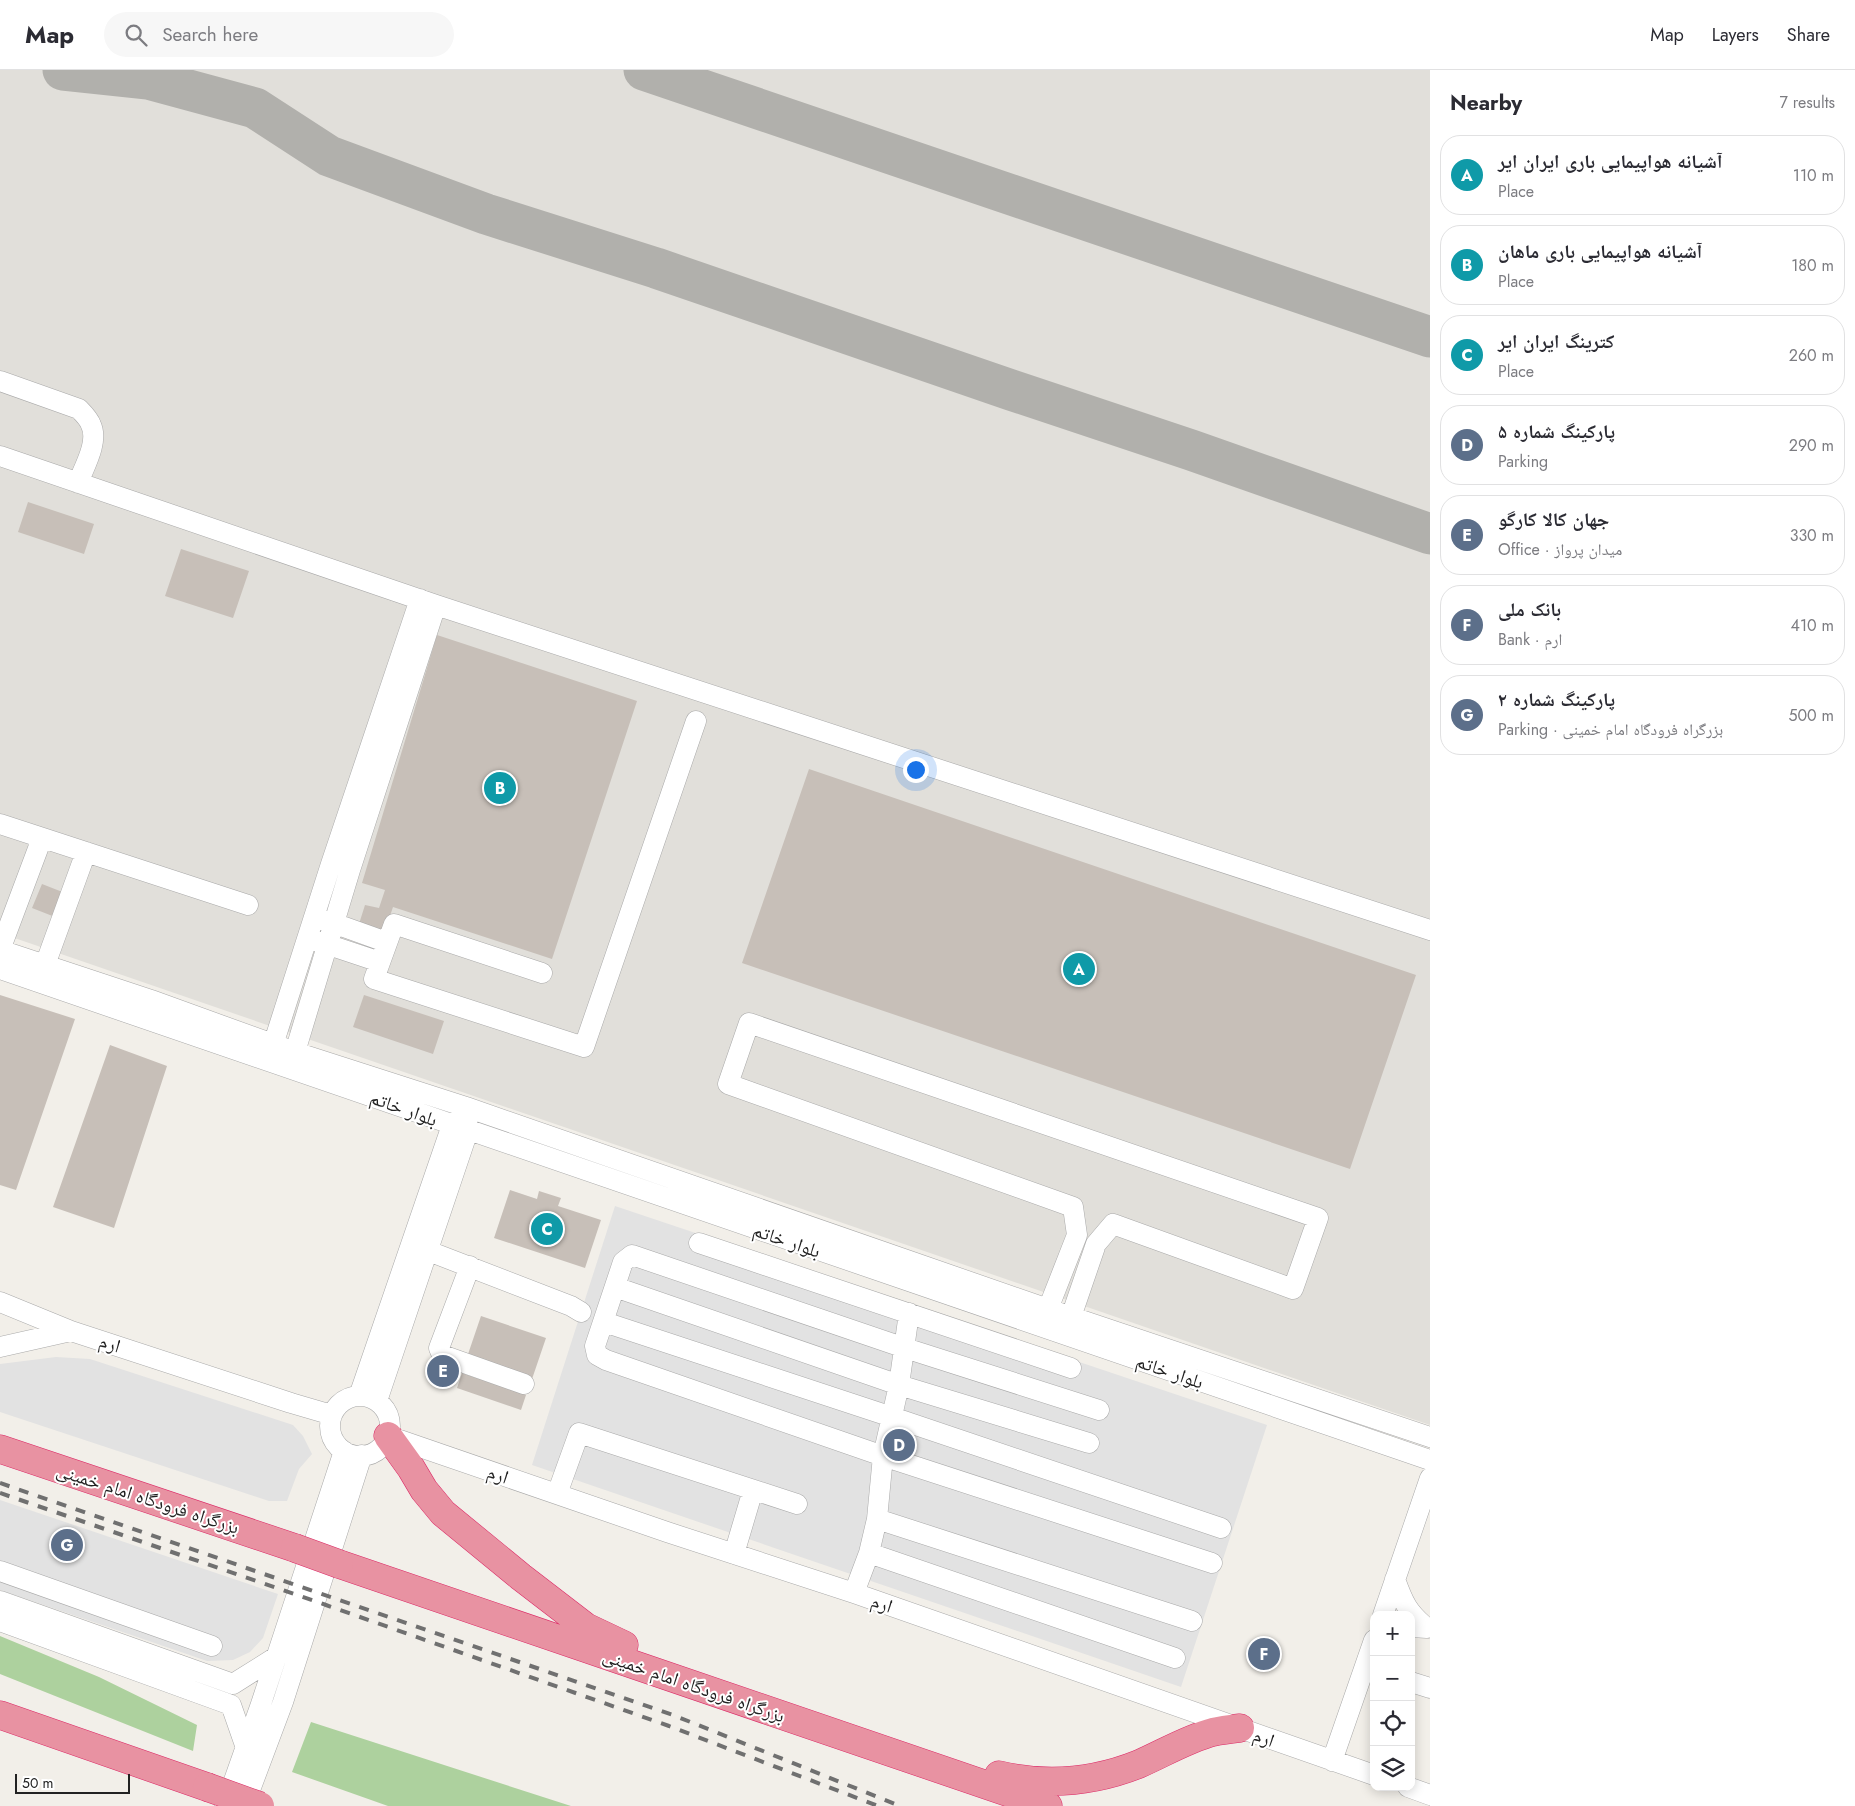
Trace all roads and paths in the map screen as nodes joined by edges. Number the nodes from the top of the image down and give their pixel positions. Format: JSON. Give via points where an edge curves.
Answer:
{"nodes":[{"id":1,"x":0,"y":382,"type":"edge"},
{"id":2,"x":0,"y":456,"type":"edge"},
{"id":3,"x":78,"y":483,"type":"junction"},
{"id":4,"x":428,"y":602,"type":"junction"},
{"id":5,"x":696,"y":721,"type":"dead end"},
{"id":6,"x":0,"y":824,"type":"edge"},
{"id":7,"x":42,"y":838,"type":"junction"},
{"id":8,"x":86,"y":852,"type":"junction"},
{"id":9,"x":248,"y":905,"type":"dead end"},
{"id":10,"x":324,"y":920,"type":"junction"},
{"id":11,"x":1430,"y":930,"type":"edge"},
{"id":12,"x":308,"y":938,"type":"junction"},
{"id":13,"x":386,"y":942,"type":"junction"},
{"id":14,"x":327,"y":945,"type":"junction"},
{"id":15,"x":0,"y":950,"type":"edge"},
{"id":16,"x":380,"y":962,"type":"junction"},
{"id":17,"x":45,"y":965,"type":"junction"},
{"id":18,"x":12,"y":967,"type":"edge"},
{"id":19,"x":542,"y":973,"type":"dead end"},
{"id":20,"x":148,"y":1009,"type":"junction"},
{"id":21,"x":273,"y":1045,"type":"junction"},
{"id":22,"x":287,"y":1058,"type":"junction"},
{"id":23,"x":466,"y":1107,"type":"junction"},
{"id":24,"x":460,"y":1128,"type":"junction"},
{"id":25,"x":699,"y":1243,"type":"dead end"},
{"id":26,"x":420,"y":1247,"type":"junction"},
{"id":27,"x":470,"y":1266,"type":"junction"},
{"id":28,"x":615,"y":1287,"type":"junction"},
{"id":29,"x":0,"y":1302,"type":"edge"},
{"id":30,"x":1048,"y":1309,"type":"junction"},
{"id":31,"x":581,"y":1312,"type":"dead end"},
{"id":32,"x":909,"y":1313,"type":"junction"},
{"id":33,"x":1072,"y":1317,"type":"junction"},
{"id":34,"x":604,"y":1322,"type":"junction"},
{"id":35,"x":71,"y":1331,"type":"junction"},
{"id":36,"x":0,"y":1347,"type":"edge"},
{"id":37,"x":905,"y":1348,"type":"junction"},
{"id":38,"x":1072,"y":1368,"type":"dead end"},
{"id":39,"x":524,"y":1384,"type":"dead end"},
{"id":40,"x":899,"y":1385,"type":"junction"},
{"id":41,"x":368,"y":1399,"type":"junction"},
{"id":42,"x":1099,"y":1410,"type":"dead end"},
{"id":43,"x":332,"y":1415,"type":"junction"},
{"id":44,"x":892,"y":1417,"type":"junction"},
{"id":45,"x":388,"y":1436,"type":"junction"},
{"id":46,"x":1430,"y":1437,"type":"edge"},
{"id":47,"x":1089,"y":1443,"type":"dead end"},
{"id":48,"x":0,"y":1449,"type":"edge"},
{"id":49,"x":353,"y":1453,"type":"junction"},
{"id":50,"x":883,"y":1456,"type":"junction"},
{"id":51,"x":1430,"y":1460,"type":"edge"},
{"id":52,"x":1430,"y":1478,"type":"edge"},
{"id":53,"x":753,"y":1490,"type":"junction"},
{"id":54,"x":557,"y":1494,"type":"junction"},
{"id":55,"x":797,"y":1504,"type":"dead end"},
{"id":56,"x":877,"y":1518,"type":"junction"},
{"id":57,"x":1221,"y":1528,"type":"dead end"},
{"id":58,"x":869,"y":1553,"type":"junction"},
{"id":59,"x":734,"y":1554,"type":"junction"},
{"id":60,"x":1212,"y":1563,"type":"dead end"},
{"id":61,"x":0,"y":1571,"type":"edge"},
{"id":62,"x":1395,"y":1579,"type":"junction"},
{"id":63,"x":854,"y":1593,"type":"junction"},
{"id":64,"x":0,"y":1601,"type":"edge"},
{"id":65,"x":1384,"y":1611,"type":"edge"},
{"id":66,"x":0,"y":1621,"type":"edge"},
{"id":67,"x":1192,"y":1621,"type":"dead end"},
{"id":68,"x":1423,"y":1628,"type":"edge"},
{"id":69,"x":212,"y":1646,"type":"dead end"},
{"id":70,"x":1370,"y":1652,"type":"edge"},
{"id":71,"x":276,"y":1657,"type":"junction"},
{"id":72,"x":1175,"y":1658,"type":"dead end"},
{"id":73,"x":1415,"y":1683,"type":"edge"},
{"id":74,"x":1430,"y":1688,"type":"edge"},
{"id":75,"x":1370,"y":1690,"type":"edge"},
{"id":76,"x":726,"y":1696,"type":"junction"},
{"id":77,"x":1354,"y":1699,"type":"junction"},
{"id":78,"x":0,"y":1715,"type":"edge"},
{"id":79,"x":1240,"y":1728,"type":"junction"},
{"id":80,"x":872,"y":1745,"type":"junction"},
{"id":81,"x":246,"y":1748,"type":"junction"},
{"id":82,"x":1332,"y":1761,"type":"junction"},
{"id":83,"x":1370,"y":1775,"type":"edge"},
{"id":84,"x":1415,"y":1790,"type":"edge"},
{"id":85,"x":1430,"y":1795,"type":"edge"},
{"id":86,"x":216,"y":1797,"type":"edge"},
{"id":87,"x":244,"y":1806,"type":"edge"},
{"id":88,"x":260,"y":1806,"type":"edge"},
{"id":89,"x":1048,"y":1806,"type":"edge"}],
"edges":[{"from":1,"to":3,"type":"street","via":[[79,409],[86,417],[92,426],[93,437]]},
{"from":2,"to":3,"type":"street"},
{"from":3,"to":4,"type":"street"},
{"from":4,"to":10,"type":"street","via":[[331,864]]},
{"from":4,"to":11,"type":"street"},
{"from":5,"to":16,"type":"street","via":[[584,1047],[374,979]]},
{"from":6,"to":7,"type":"street"},
{"from":7,"to":8,"type":"street"},
{"from":7,"to":15,"type":"street"},
{"from":8,"to":9,"type":"street"},
{"from":8,"to":17,"type":"street"},
{"from":10,"to":12,"type":"street"},
{"from":10,"to":13,"type":"street"},
{"from":10,"to":14,"type":"street"},
{"from":12,"to":14,"type":"street"},
{"from":12,"to":21,"type":"street"},
{"from":13,"to":16,"type":"street"},
{"from":13,"to":19,"type":"street","via":[[394,924]]},
{"from":14,"to":16,"type":"street"},
{"from":14,"to":22,"type":"street"},
{"from":15,"to":18,"type":"street"},
{"from":17,"to":18,"type":"street"},
{"from":17,"to":20,"type":"street"},
{"from":18,"to":20,"type":"street"},
{"from":20,"to":21,"type":"street"},
{"from":20,"to":22,"type":"street","name":"بلوار خاتم"},
{"from":21,"to":22,"type":"street"},
{"from":22,"to":23,"type":"street","name":"بلوار خاتم"},
{"from":22,"to":24,"type":"street","name":"بلوار خاتم"},
{"from":23,"to":24,"type":"street"},
{"from":23,"to":30,"type":"street","name":"بلوار خاتم"},
{"from":24,"to":26,"type":"street"},
{"from":24,"to":51,"type":"street","name":"بلوار خاتم"},
{"from":25,"to":32,"type":"street"},
{"from":26,"to":27,"type":"street"},
{"from":26,"to":41,"type":"street"},
{"from":27,"to":31,"type":"street"},
{"from":27,"to":39,"type":"street","via":[[439,1348],[442,1355]]},
{"from":28,"to":34,"type":"street"},
{"from":28,"to":37,"type":"street","via":[[623,1262],[632,1255]]},
{"from":28,"to":40,"type":"street"},
{"from":29,"to":35,"type":"street","name":"ارم"},
{"from":30,"to":33,"type":"street","name":"بلوار خاتم"},
{"from":30,"to":33,"type":"street","via":[[1077,1235],[1073,1207],[728,1084],[749,1023],[1318,1218],[1293,1289],[1113,1224],[1096,1244]]},
{"from":32,"to":37,"type":"street"},
{"from":32,"to":38,"type":"street"},
{"from":33,"to":46,"type":"street","name":"بلوار خاتم"},
{"from":34,"to":44,"type":"street"},
{"from":34,"to":50,"type":"street","via":[[595,1346],[597,1355],[606,1360]]},
{"from":35,"to":36,"type":"street"},
{"from":35,"to":43,"type":"street","name":"ارم"},
{"from":37,"to":40,"type":"street"},
{"from":37,"to":42,"type":"street"},
{"from":40,"to":44,"type":"street"},
{"from":40,"to":47,"type":"street"},
{"from":41,"to":43,"type":"street","via":[[343,1401]]},
{"from":41,"to":45,"type":"street","via":[[384,1408],[389,1417]]},
{"from":43,"to":49,"type":"street","via":[[330,1425],[336,1444]]},
{"from":44,"to":50,"type":"street"},
{"from":44,"to":57,"type":"street"},
{"from":45,"to":49,"type":"street","via":[[378,1450]]},
{"from":45,"to":54,"type":"street","name":"ارم"},
{"from":45,"to":76,"type":"highway","via":[[443,1513],[557,1605],[586,1627]]},
{"from":48,"to":76,"type":"highway","name":"بزرگراه فرودگاه امام خمینی","bridge":true},
{"from":49,"to":71,"type":"street"},
{"from":49,"to":87,"type":"street","via":[[283,1702]]},
{"from":50,"to":56,"type":"street"},
{"from":50,"to":60,"type":"street"},
{"from":52,"to":62,"type":"street"},
{"from":53,"to":54,"type":"street","via":[[579,1434]]},
{"from":53,"to":55,"type":"street"},
{"from":53,"to":59,"type":"street"},
{"from":54,"to":59,"type":"street","name":"ارم"},
{"from":56,"to":58,"type":"street"},
{"from":56,"to":67,"type":"street"},
{"from":58,"to":63,"type":"street"},
{"from":58,"to":72,"type":"street"},
{"from":59,"to":63,"type":"street","name":"ارم"},
{"from":61,"to":69,"type":"street"},
{"from":62,"to":65,"type":"street"},
{"from":62,"to":68,"type":"street","via":[[1402,1600]]},
{"from":63,"to":79,"type":"street","name":"ارم"},
{"from":64,"to":71,"type":"street","via":[[233,1684]]},
{"from":66,"to":81,"type":"street","via":[[231,1706]]},
{"from":70,"to":77,"type":"street"},
{"from":71,"to":81,"type":"street"},
{"from":73,"to":74,"type":"street"},
{"from":75,"to":77,"type":"street"},
{"from":76,"to":80,"type":"highway","name":"بزرگراه فرودگاه امام خمینی"},
{"from":77,"to":82,"type":"street"},
{"from":78,"to":86,"type":"highway"},
{"from":79,"to":80,"type":"highway","via":[[1198,1737],[1096,1778],[1055,1782],[1021,1780]]},
{"from":79,"to":82,"type":"street","name":"ارم"},
{"from":80,"to":89,"type":"highway","name":"بزرگراه فرودگاه امام خمینی"},
{"from":81,"to":86,"type":"street"},
{"from":82,"to":83,"type":"street","name":"ارم"},
{"from":84,"to":85,"type":"street"},
{"from":86,"to":88,"type":"highway","bridge":true}]}
